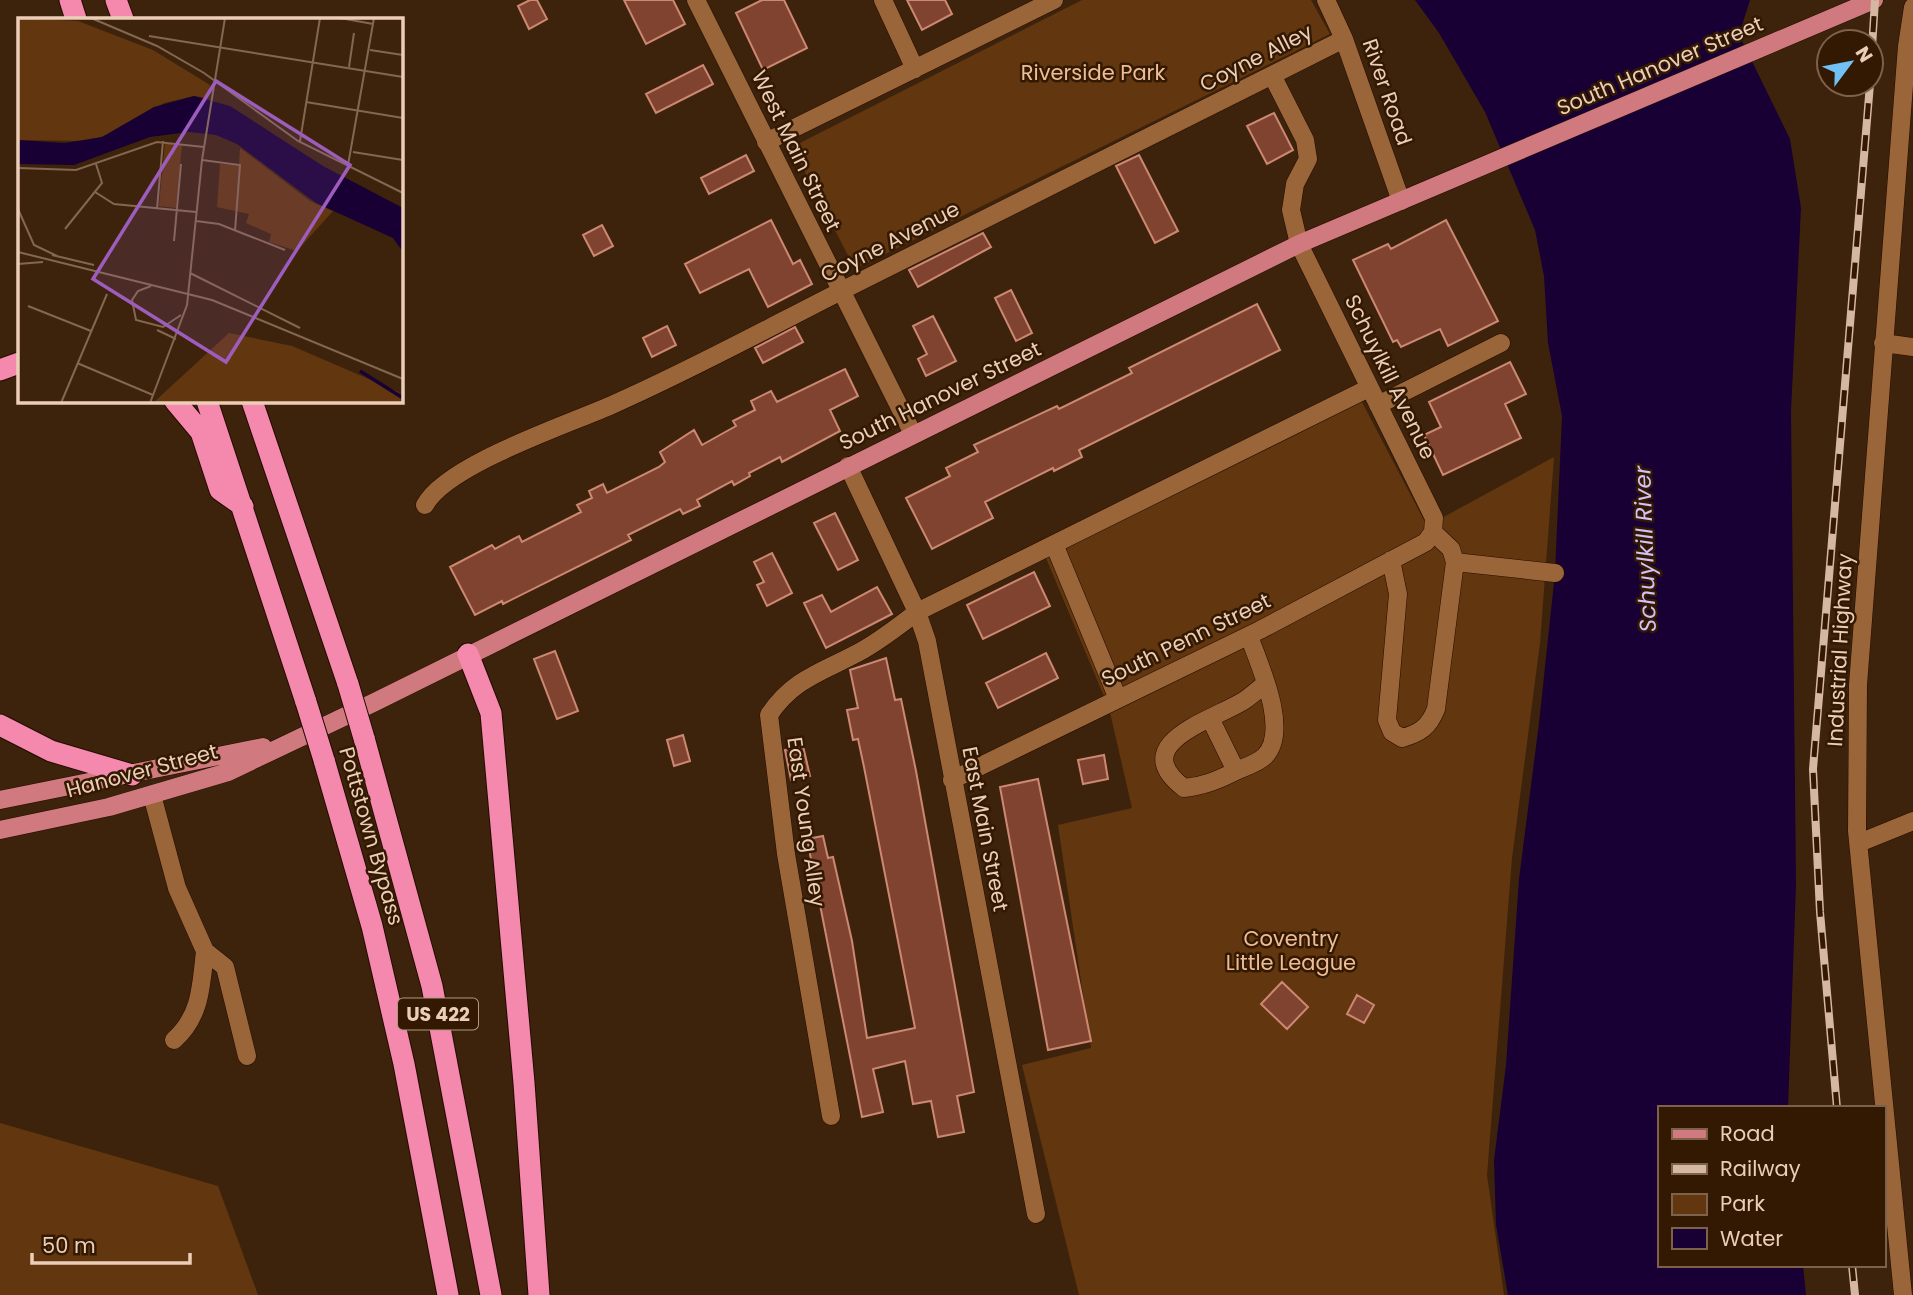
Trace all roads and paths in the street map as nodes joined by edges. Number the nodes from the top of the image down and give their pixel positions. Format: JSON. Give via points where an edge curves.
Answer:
{"nodes":[{"id":1,"x":70,"y":0,"type":"edge"},
{"id":2,"x":116,"y":0,"type":"edge"},
{"id":3,"x":696,"y":0,"type":"edge"},
{"id":4,"x":883,"y":0,"type":"edge"},
{"id":5,"x":1054,"y":0,"type":"edge"},
{"id":6,"x":1326,"y":0,"type":"edge"},
{"id":7,"x":1874,"y":0,"type":"edge"},
{"id":8,"x":1913,"y":7,"type":"edge"},
{"id":9,"x":76,"y":18,"type":"edge"},
{"id":10,"x":123,"y":18,"type":"edge"},
{"id":11,"x":1344,"y":39,"type":"junction"},
{"id":12,"x":915,"y":69,"type":"junction"},
{"id":13,"x":1272,"y":75,"type":"junction"},
{"id":14,"x":1187,"y":118,"type":"joint"},
{"id":15,"x":766,"y":142,"type":"junction"},
{"id":16,"x":1401,"y":201,"type":"junction"},
{"id":17,"x":1299,"y":244,"type":"junction"},
{"id":18,"x":841,"y":292,"type":"junction"},
{"id":19,"x":1501,"y":343,"type":"dead end"},
{"id":20,"x":1883,"y":343,"type":"junction"},
{"id":21,"x":1913,"y":347,"type":"edge"},
{"id":22,"x":18,"y":363,"type":"edge"},
{"id":23,"x":0,"y":370,"type":"edge"},
{"id":24,"x":1369,"y":388,"type":"junction"},
{"id":25,"x":176,"y":402,"type":"edge"},
{"id":26,"x":207,"y":402,"type":"edge"},
{"id":27,"x":252,"y":402,"type":"edge"},
{"id":28,"x":1378,"y":405,"type":"junction"},
{"id":29,"x":913,"y":434,"type":"junction"},
{"id":30,"x":848,"y":466,"type":"junction"},
{"id":31,"x":425,"y":505,"type":"dead end"},
{"id":32,"x":243,"y":506,"type":"junction"},
{"id":33,"x":1433,"y":532,"type":"junction"},
{"id":34,"x":1054,"y":544,"type":"junction"},
{"id":35,"x":1391,"y":560,"type":"junction"},
{"id":36,"x":1455,"y":562,"type":"junction"},
{"id":37,"x":1555,"y":573,"type":"dead end"},
{"id":38,"x":917,"y":612,"type":"junction"},
{"id":39,"x":1249,"y":636,"type":"junction"},
{"id":40,"x":468,"y":654,"type":"junction"},
{"id":41,"x":1266,"y":683,"type":"junction"},
{"id":42,"x":1118,"y":699,"type":"junction"},
{"id":43,"x":1210,"y":718,"type":"junction"},
{"id":44,"x":0,"y":725,"type":"edge"},
{"id":45,"x":290,"y":742,"type":"junction"},
{"id":46,"x":1236,"y":771,"type":"junction"},
{"id":47,"x":132,"y":775,"type":"junction"},
{"id":48,"x":952,"y":780,"type":"junction"},
{"id":49,"x":152,"y":795,"type":"junction"},
{"id":50,"x":0,"y":800,"type":"edge"},
{"id":51,"x":1913,"y":821,"type":"edge"},
{"id":52,"x":0,"y":830,"type":"edge"},
{"id":53,"x":1858,"y":843,"type":"junction"},
{"id":54,"x":205,"y":951,"type":"junction"},
{"id":55,"x":174,"y":1040,"type":"dead end"},
{"id":56,"x":247,"y":1056,"type":"dead end"},
{"id":57,"x":831,"y":1116,"type":"dead end"},
{"id":58,"x":1036,"y":1214,"type":"dead end"},
{"id":59,"x":1906,"y":1289,"type":"edge"},
{"id":60,"x":448,"y":1295,"type":"edge"},
{"id":61,"x":491,"y":1295,"type":"edge"},
{"id":62,"x":539,"y":1295,"type":"edge"}],
"edges":[{"from":1,"to":9,"type":"highway"},
{"from":2,"to":10,"type":"highway"},
{"from":3,"to":15,"type":"street","name":"West Main Street"},
{"from":4,"to":12,"type":"street"},
{"from":5,"to":12,"type":"street"},
{"from":6,"to":11,"type":"street","name":"River Road"},
{"from":7,"to":16,"type":"main road","name":"South Hanover Street"},
{"from":8,"to":20,"type":"street","name":"Industrial Highway"},
{"from":11,"to":13,"type":"street","name":"Coyne Alley"},
{"from":11,"to":16,"type":"street","name":"River Road"},
{"from":12,"to":15,"type":"street"},
{"from":13,"to":14,"type":"street","name":"Coyne Alley"},
{"from":13,"to":17,"type":"street","name":"Schuylkill Avenue","via":[[1305,140],[1308,159],[1295,184],[1291,210]]},
{"from":14,"to":18,"type":"street","name":"Coyne Avenue"},
{"from":15,"to":18,"type":"street","name":"West Main Street"},
{"from":16,"to":17,"type":"main road","name":"South Hanover Street"},
{"from":17,"to":24,"type":"street","name":"Schuylkill Avenue"},
{"from":17,"to":29,"type":"main road","name":"South Hanover Street"},
{"from":18,"to":29,"type":"street","name":"West Main Street"},
{"from":18,"to":31,"type":"street","name":"Coyne Avenue","via":[[613,404],[493,456],[432,492]]},
{"from":19,"to":28,"type":"street"},
{"from":20,"to":21,"type":"street"},
{"from":20,"to":53,"type":"street","name":"Industrial Highway","via":[[1858,685]]},
{"from":22,"to":23,"type":"highway"},
{"from":24,"to":28,"type":"street","name":"Schuylkill Avenue"},
{"from":24,"to":34,"type":"street"},
{"from":25,"to":32,"type":"highway","via":[[201,432],[220,490]]},
{"from":26,"to":32,"type":"highway","name":"Pottstown Bypass","number":"US 422"},
{"from":27,"to":61,"type":"highway","name":"Pottstown Bypass","number":"US 422","bridge":true,"via":[[365,738],[432,986]]},
{"from":28,"to":33,"type":"street","name":"Schuylkill Avenue","via":[[1434,518]]},
{"from":29,"to":30,"type":"main road","name":"South Hanover Street"},
{"from":30,"to":38,"type":"street","name":"East Main Street"},
{"from":30,"to":40,"type":"main road","name":"South Hanover Street"},
{"from":32,"to":60,"type":"highway","name":"Pottstown Bypass","number":"US 422","bridge":true,"via":[[372,926],[404,1064]]},
{"from":33,"to":35,"type":"street","name":"South Penn Street","via":[[1426,542]]},
{"from":33,"to":36,"type":"street","via":[[1451,549]]},
{"from":34,"to":38,"type":"street"},
{"from":34,"to":42,"type":"street"},
{"from":35,"to":36,"type":"street","via":[[1398,594],[1387,720],[1392,732],[1402,738],[1419,734],[1431,723],[1436,709]]},
{"from":35,"to":39,"type":"street","name":"South Penn Street"},
{"from":36,"to":37,"type":"street"},
{"from":38,"to":48,"type":"street","name":"East Main Street","via":[[927,641]]},
{"from":38,"to":57,"type":"street","name":"East Young Alley","via":[[860,652],[803,679],[781,696],[769,715],[786,854]]},
{"from":39,"to":41,"type":"street"},
{"from":39,"to":42,"type":"street","name":"South Penn Street"},
{"from":40,"to":45,"type":"main road","name":"Hanover Street"},
{"from":40,"to":62,"type":"highway","via":[[491,713]]},
{"from":41,"to":43,"type":"street","via":[[1246,700]]},
{"from":41,"to":46,"type":"street","via":[[1274,719],[1272,746],[1263,758]]},
{"from":42,"to":48,"type":"street","name":"South Penn Street"},
{"from":43,"to":46,"type":"street"},
{"from":43,"to":46,"type":"street","via":[[1178,735],[1167,748],[1164,764],[1184,788],[1204,786]]},
{"from":44,"to":47,"type":"highway","via":[[62,755]]},
{"from":45,"to":47,"type":"main road","name":"Hanover Street"},
{"from":45,"to":49,"type":"main road","name":"Hanover Street","via":[[228,772]]},
{"from":47,"to":50,"type":"main road","name":"Hanover Street"},
{"from":48,"to":58,"type":"street","name":"East Main Street"},
{"from":49,"to":52,"type":"main road","name":"Hanover Street"},
{"from":49,"to":54,"type":"street","via":[[177,888]]},
{"from":51,"to":53,"type":"street"},
{"from":53,"to":59,"type":"street","name":"Industrial Highway"},
{"from":54,"to":55,"type":"street","via":[[198,1006],[188,1027]]},
{"from":54,"to":56,"type":"street","via":[[225,967]]}]}
